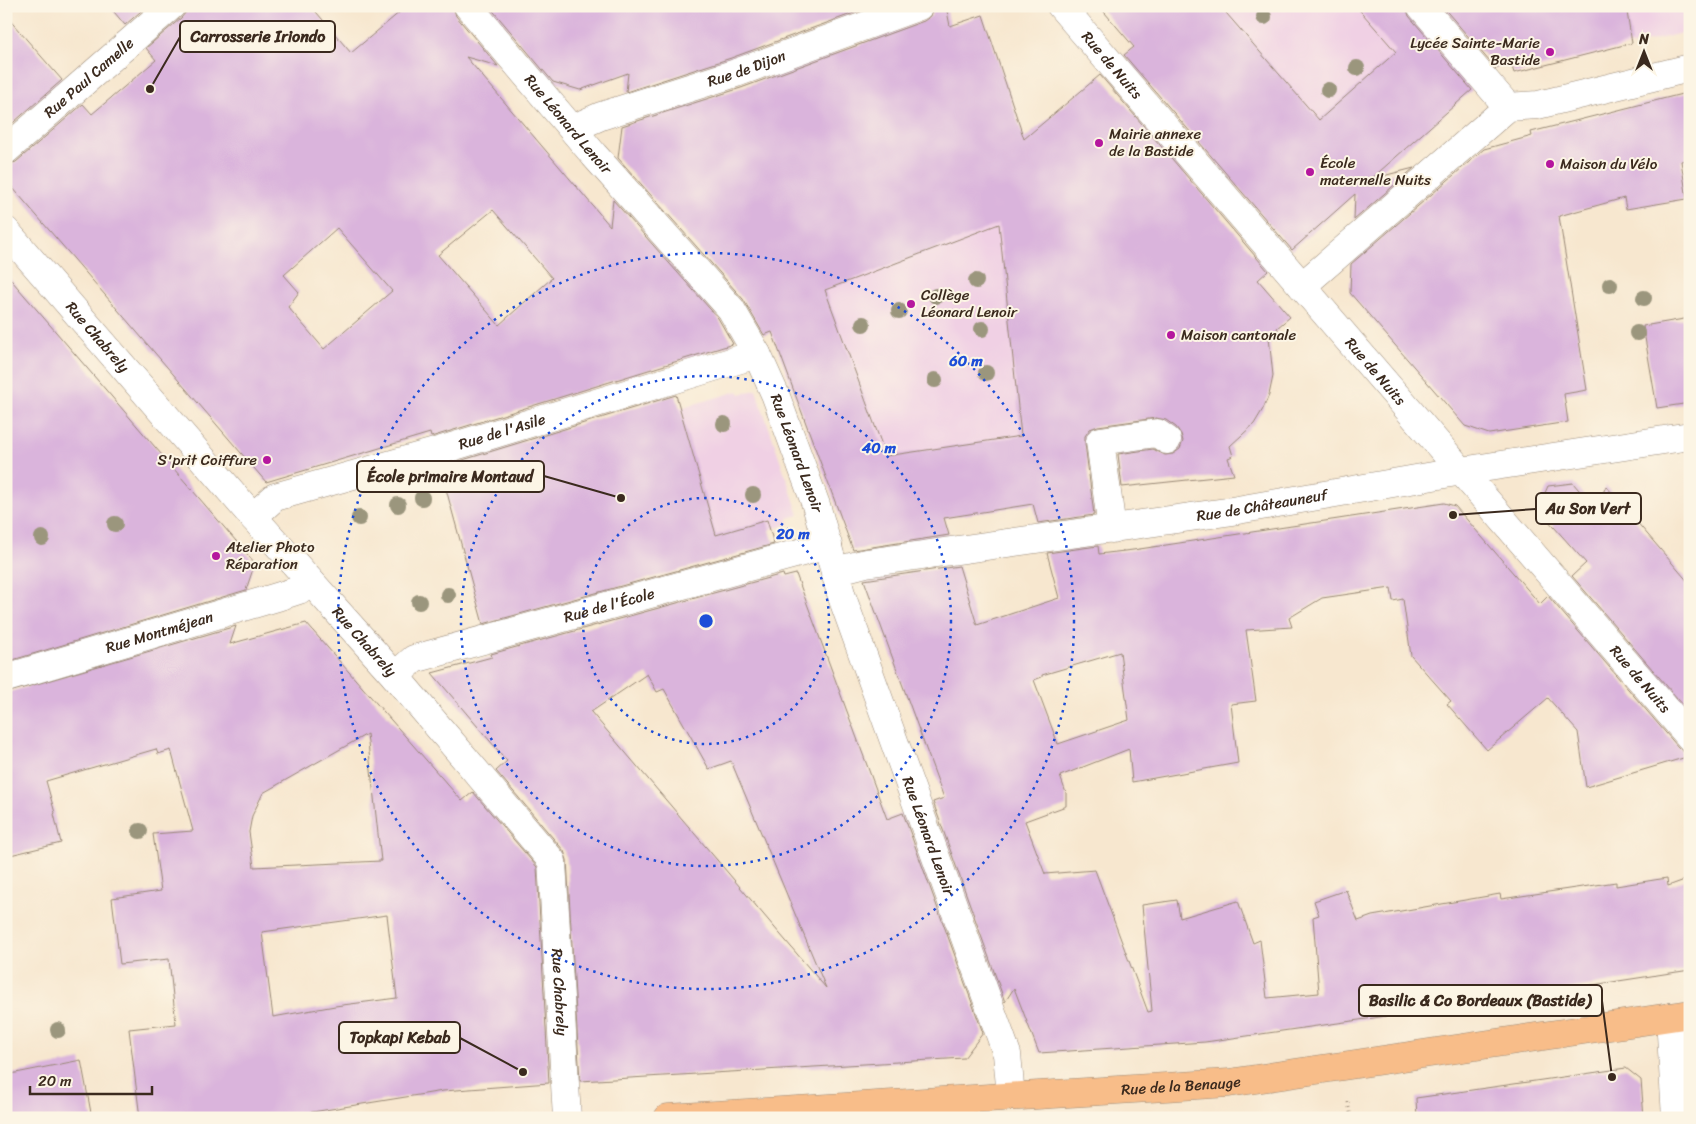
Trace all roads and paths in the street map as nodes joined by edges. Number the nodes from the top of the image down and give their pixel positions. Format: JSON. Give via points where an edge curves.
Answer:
{"nodes":[{"id":1,"x":171,"y":6,"type":"edge"},
{"id":2,"x":468,"y":6,"type":"edge"},
{"id":3,"x":919,"y":6,"type":"edge"},
{"id":4,"x":1061,"y":6,"type":"edge"},
{"id":5,"x":1421,"y":6,"type":"edge"},
{"id":6,"x":1690,"y":68,"type":"edge"},
{"id":7,"x":1508,"y":106,"type":"junction"},
{"id":8,"x":575,"y":132,"type":"junction"},
{"id":9,"x":6,"y":150,"type":"edge"},
{"id":10,"x":6,"y":231,"type":"edge"},
{"id":11,"x":1302,"y":286,"type":"junction"},
{"id":12,"x":757,"y":354,"type":"junction"},
{"id":13,"x":1690,"y":436,"type":"edge"},
{"id":14,"x":1167,"y":440,"type":"dead end"},
{"id":15,"x":1462,"y":471,"type":"junction"},
{"id":16,"x":253,"y":517,"type":"junction"},
{"id":17,"x":1112,"y":529,"type":"junction"},
{"id":18,"x":828,"y":545,"type":"junction"},
{"id":19,"x":835,"y":571,"type":"junction"},
{"id":20,"x":309,"y":582,"type":"junction"},
{"id":21,"x":395,"y":676,"type":"junction"},
{"id":22,"x":6,"y":678,"type":"edge"},
{"id":23,"x":1690,"y":737,"type":"edge"},
{"id":24,"x":1680,"y":1015,"type":"edge"},
{"id":25,"x":1011,"y":1096,"type":"junction"},
{"id":26,"x":567,"y":1118,"type":"edge"},
{"id":27,"x":668,"y":1118,"type":"edge"},
{"id":28,"x":1676,"y":1118,"type":"edge"}],
"edges":[{"from":1,"to":9,"type":"street","name":"Rue Paul Camelle"},
{"from":2,"to":8,"type":"street","name":"Rue Léonard Lenoir"},
{"from":3,"to":8,"type":"street","name":"Rue de Dijon","via":[[736,72],[601,116]]},
{"from":4,"to":11,"type":"street","name":"Rue de Nuits"},
{"from":5,"to":7,"type":"street"},
{"from":6,"to":7,"type":"street","via":[[1538,105]]},
{"from":7,"to":11,"type":"street"},
{"from":8,"to":12,"type":"street","name":"Rue Léonard Lenoir","via":[[731,309]]},
{"from":10,"to":16,"type":"street","name":"Rue Chabrely"},
{"from":11,"to":15,"type":"street","name":"Rue de Nuits"},
{"from":12,"to":16,"type":"street","name":"Rue de l'Asile","via":[[275,497]]},
{"from":12,"to":18,"type":"street","name":"Rue Léonard Lenoir","via":[[775,394]]},
{"from":13,"to":15,"type":"street","name":"Rue de Châteauneuf"},
{"from":14,"to":17,"type":"street","via":[[1157,433],[1100,442]]},
{"from":15,"to":17,"type":"street","name":"Rue de Châteauneuf"},
{"from":15,"to":23,"type":"street","name":"Rue de Nuits"},
{"from":16,"to":20,"type":"street","name":"Rue Chabrely"},
{"from":17,"to":19,"type":"street","name":"Rue de Châteauneuf","via":[[866,563]]},
{"from":18,"to":19,"type":"street","name":"Rue Léonard Lenoir"},
{"from":18,"to":21,"type":"street","name":"Rue de l'École","via":[[414,659]]},
{"from":19,"to":25,"type":"street","name":"Rue Léonard Lenoir","via":[[1007,1054]]},
{"from":20,"to":21,"type":"street","name":"Rue Chabrely"},
{"from":20,"to":22,"type":"street","name":"Rue Montméjean","via":[[299,590]]},
{"from":21,"to":26,"type":"street","name":"Rue Chabrely","via":[[552,861]]},
{"from":24,"to":25,"type":"main road","name":"Rue de la Benauge","via":[[1229,1083]]},
{"from":24,"to":28,"type":"street"},
{"from":25,"to":27,"type":"main road","name":"Rue de la Benauge"}]}
